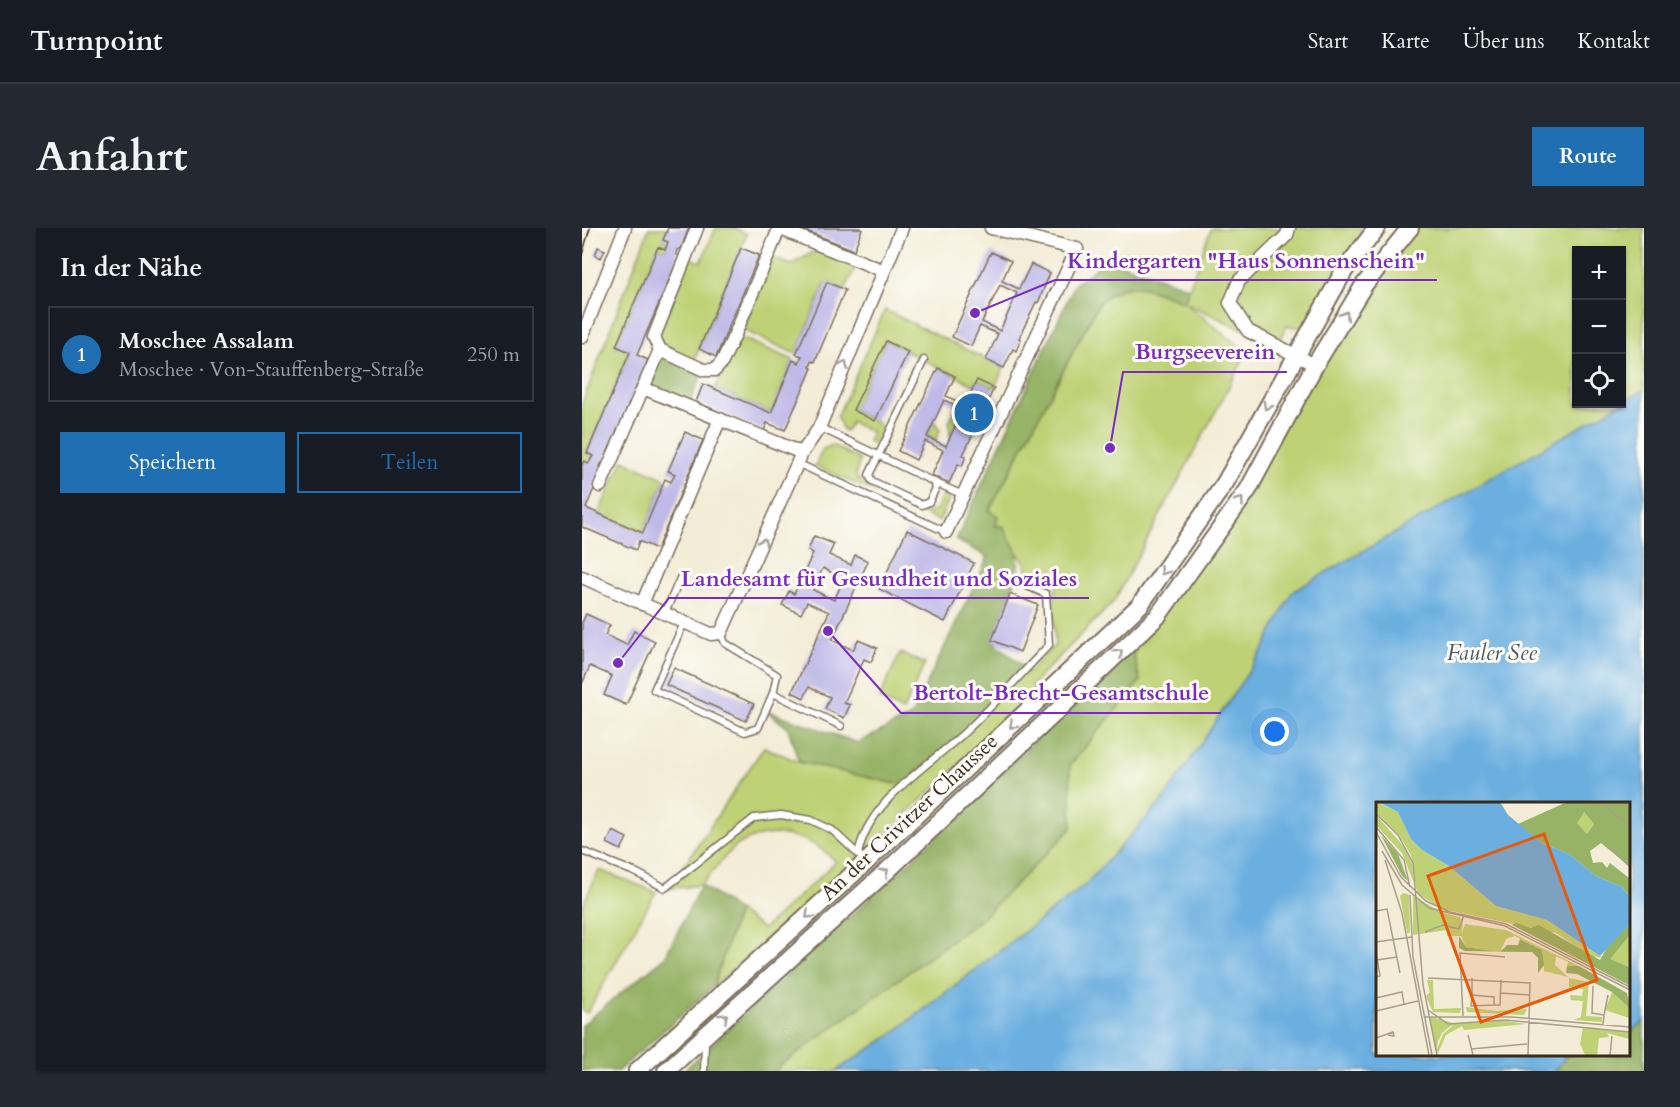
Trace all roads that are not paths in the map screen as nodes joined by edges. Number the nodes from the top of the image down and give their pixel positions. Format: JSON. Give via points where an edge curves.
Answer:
{"nodes":[{"id":1,"x":625,"y":228,"type":"edge"},
{"id":2,"x":697,"y":228,"type":"edge"},
{"id":3,"x":779,"y":228,"type":"edge"},
{"id":4,"x":902,"y":228,"type":"edge"},
{"id":5,"x":991,"y":228,"type":"edge"},
{"id":6,"x":1289,"y":228,"type":"edge"},
{"id":7,"x":1377,"y":228,"type":"edge"},
{"id":8,"x":1410,"y":228,"type":"edge"},
{"id":9,"x":884,"y":272,"type":"junction"},
{"id":10,"x":582,"y":338,"type":"edge"},
{"id":11,"x":660,"y":350,"type":"junction"},
{"id":12,"x":1296,"y":355,"type":"junction"},
{"id":13,"x":924,"y":360,"type":"dead end"},
{"id":14,"x":1315,"y":365,"type":"junction"},
{"id":15,"x":644,"y":388,"type":"junction"},
{"id":16,"x":720,"y":419,"type":"junction"},
{"id":17,"x":819,"y":427,"type":"junction"},
{"id":18,"x":878,"y":455,"type":"junction"},
{"id":19,"x":799,"y":458,"type":"junction"},
{"id":20,"x":934,"y":482,"type":"junction"},
{"id":21,"x":600,"y":486,"type":"dead end"},
{"id":22,"x":963,"y":495,"type":"junction"},
{"id":23,"x":946,"y":532,"type":"joint"},
{"id":24,"x":681,"y":576,"type":"dead end"},
{"id":25,"x":582,"y":577,"type":"edge"},
{"id":26,"x":1025,"y":585,"type":"dead end"},
{"id":27,"x":642,"y":604,"type":"junction"},
{"id":28,"x":664,"y":614,"type":"junction"},
{"id":29,"x":684,"y":622,"type":"junction"},
{"id":30,"x":721,"y":633,"type":"junction"},
{"id":31,"x":773,"y":693,"type":"junction"},
{"id":32,"x":841,"y":726,"type":"dead end"},
{"id":33,"x":582,"y":850,"type":"edge"},
{"id":34,"x":862,"y":858,"type":"junction"},
{"id":35,"x":705,"y":1035,"type":"junction"},
{"id":36,"x":637,"y":1071,"type":"edge"},
{"id":37,"x":666,"y":1071,"type":"edge"},
{"id":38,"x":704,"y":1071,"type":"edge"}],
"edges":[{"from":1,"to":10,"type":"street"},
{"from":2,"to":11,"type":"street","via":[[654,337]]},
{"from":3,"to":9,"type":"street"},
{"from":3,"to":11,"type":"street","via":[[722,362],[715,370],[704,370]]},
{"from":4,"to":9,"type":"street"},
{"from":5,"to":22,"type":"street","via":[[1077,249]]},
{"from":6,"to":12,"type":"street","via":[[1239,281],[1230,303],[1248,331]]},
{"from":7,"to":12,"type":"street","name":"An der Crivitzer Chaussee","via":[[1344,271]]},
{"from":14,"to":8,"type":"street","name":"An der Crivitzer Chaussee","one_way":true,"via":[[1364,285]]},
{"from":17,"to":9,"type":"street","one_way":true},
{"from":11,"to":15,"type":"street"},
{"from":12,"to":14,"type":"street"},
{"from":12,"to":34,"type":"street","name":"An der Crivitzer Chaussee","one_way":true,"via":[[1225,483],[1140,605]]},
{"from":13,"to":18,"type":"lane"},
{"from":35,"to":14,"type":"street","name":"An der Crivitzer Chaussee","one_way":true,"via":[[1157,617],[1248,490]]},
{"from":15,"to":16,"type":"street"},
{"from":15,"to":21,"type":"street"},
{"from":16,"to":19,"type":"street"},
{"from":16,"to":27,"type":"street"},
{"from":17,"to":18,"type":"lane"},
{"from":17,"to":19,"type":"street"},
{"from":18,"to":20,"type":"lane"},
{"from":18,"to":20,"type":"lane","via":[[869,475],[872,481],[922,505],[929,502],[936,488]]},
{"from":19,"to":23,"type":"lane"},
{"from":30,"to":19,"type":"street","one_way":true},
{"from":20,"to":22,"type":"lane"},
{"from":22,"to":23,"type":"street"},
{"from":24,"to":28,"type":"lane"},
{"from":25,"to":27,"type":"street"},
{"from":26,"to":34,"type":"lane","via":[[1046,594],[1049,645],[965,732],[901,785],[862,835]]},
{"from":27,"to":28,"type":"street"},
{"from":28,"to":29,"type":"street"},
{"from":29,"to":30,"type":"street","via":[[711,634]]},
{"from":29,"to":31,"type":"lane","via":[[654,690],[745,732],[758,728]]},
{"from":30,"to":31,"type":"lane","via":[[725,643],[777,675]]},
{"from":31,"to":32,"type":"lane"},
{"from":33,"to":34,"type":"lane","via":[[665,888],[754,818],[781,815],[811,820],[832,830]]},
{"from":34,"to":36,"type":"street","name":"An der Crivitzer Chaussee","one_way":true},
{"from":35,"to":37,"type":"street","name":"An der Crivitzer Chaussee"},
{"from":35,"to":38,"type":"lane"}]}
